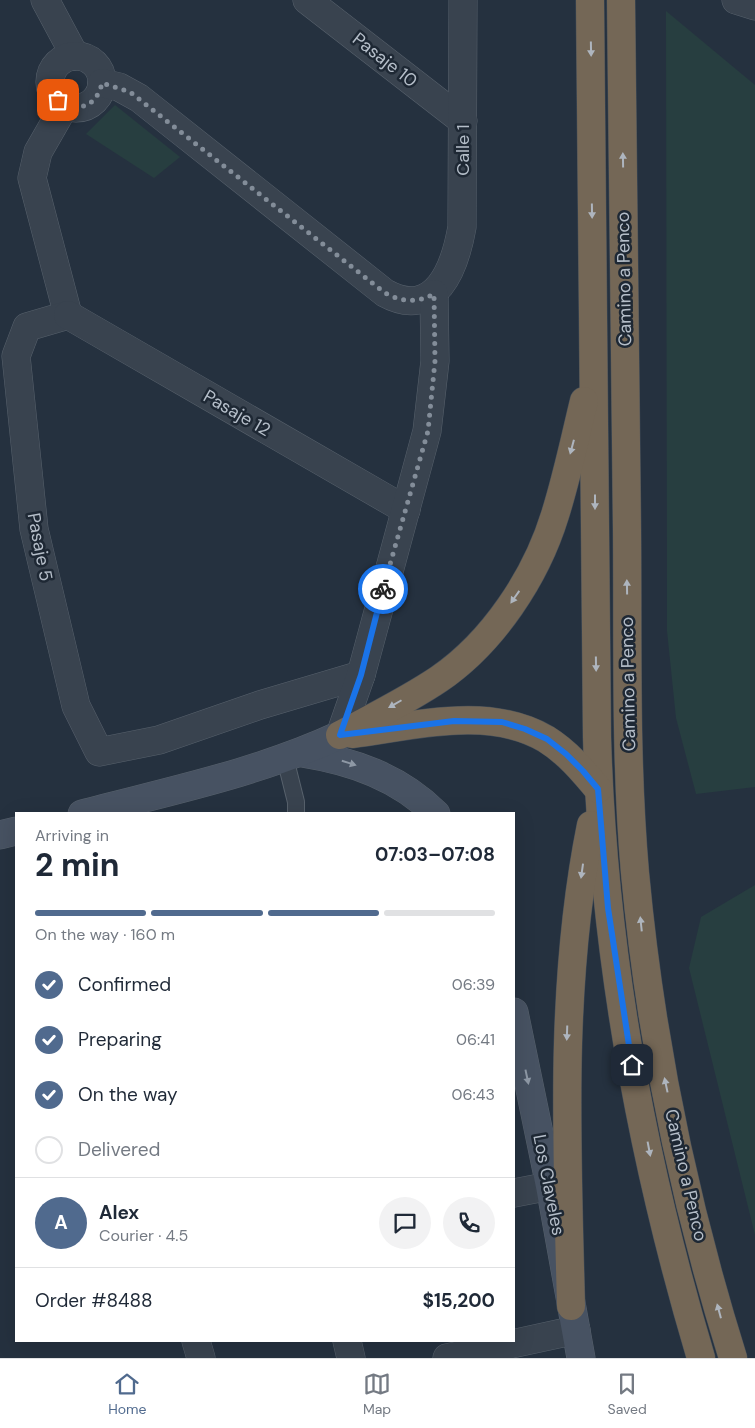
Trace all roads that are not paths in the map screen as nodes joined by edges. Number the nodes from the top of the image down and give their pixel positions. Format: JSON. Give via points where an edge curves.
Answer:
{"nodes":[{"id":1,"x":45,"y":0,"type":"edge"},
{"id":2,"x":307,"y":0,"type":"edge"},
{"id":3,"x":463,"y":0,"type":"edge"},
{"id":4,"x":590,"y":0,"type":"edge"},
{"id":5,"x":621,"y":0,"type":"edge"},
{"id":6,"x":736,"y":0,"type":"edge"},
{"id":7,"x":755,"y":6,"type":"edge"},
{"id":8,"x":75,"y":56,"type":"junction"},
{"id":9,"x":102,"y":83,"type":"junction"},
{"id":10,"x":65,"y":105,"type":"junction"},
{"id":11,"x":463,"y":120,"type":"junction"},
{"id":12,"x":434,"y":294,"type":"junction"},
{"id":13,"x":68,"y":315,"type":"junction"},
{"id":14,"x":594,"y":366,"type":"junction"},
{"id":15,"x":406,"y":510,"type":"junction"},
{"id":16,"x":361,"y":675,"type":"junction"},
{"id":17,"x":340,"y":735,"type":"junction"},
{"id":18,"x":293,"y":756,"type":"junction"},
{"id":19,"x":598,"y":789,"type":"junction"},
{"id":20,"x":90,"y":812,"type":"edge"},
{"id":21,"x":296,"y":812,"type":"edge"},
{"id":22,"x":434,"y":812,"type":"edge"},
{"id":23,"x":15,"y":831,"type":"edge"},
{"id":24,"x":0,"y":835,"type":"edge"},
{"id":25,"x":515,"y":1022,"type":"edge"},
{"id":26,"x":517,"y":1043,"type":"edge"},
{"id":27,"x":550,"y":1186,"type":"junction"},
{"id":28,"x":515,"y":1193,"type":"edge"},
{"id":29,"x":573,"y":1318,"type":"junction"},
{"id":30,"x":515,"y":1336,"type":"edge"},
{"id":31,"x":196,"y":1342,"type":"edge"},
{"id":32,"x":347,"y":1342,"type":"edge"},
{"id":33,"x":497,"y":1342,"type":"edge"},
{"id":34,"x":201,"y":1358,"type":"edge"},
{"id":35,"x":351,"y":1358,"type":"edge"},
{"id":36,"x":447,"y":1358,"type":"edge"},
{"id":37,"x":581,"y":1358,"type":"edge"},
{"id":38,"x":701,"y":1358,"type":"edge"},
{"id":39,"x":733,"y":1358,"type":"edge"}],
"edges":[{"from":1,"to":8,"type":"street"},
{"from":2,"to":11,"type":"street","name":"Pasaje 10"},
{"from":3,"to":11,"type":"street","name":"Calle 1"},
{"from":4,"to":14,"type":"highway","name":"Camino a Penco","one_way":true},
{"from":39,"to":5,"type":"highway","name":"Camino a Penco","one_way":true,"via":[[698,1229],[664,1078],[635,874],[628,738]]},
{"from":6,"to":7,"type":"street"},
{"from":8,"to":9,"type":"street","via":[[91,61],[101,74]]},
{"from":8,"to":10,"type":"street","via":[[60,62],[51,76],[53,93]]},
{"from":9,"to":10,"type":"street","via":[[96,99],[90,104],[82,107]]},
{"from":9,"to":12,"type":"street","via":[[119,87],[139,98],[385,293],[408,301]]},
{"from":10,"to":13,"type":"street","via":[[38,152],[32,178]]},
{"from":11,"to":12,"type":"street","name":"Calle 1","via":[[462,227],[454,260]]},
{"from":12,"to":15,"type":"street","via":[[433,396],[428,431]]},
{"from":13,"to":15,"type":"street","name":"Pasaje 12"},
{"from":13,"to":16,"type":"street","name":"Pasaje 5","via":[[27,328],[16,356],[34,529],[76,706],[99,752],[159,740]]},
{"from":14,"to":17,"type":"highway","one_way":true,"via":[[555,515],[541,553],[521,589],[487,634],[439,679]]},
{"from":14,"to":19,"type":"highway","name":"Camino a Penco","one_way":true},
{"from":15,"to":16,"type":"street"},
{"from":16,"to":17,"type":"street"},
{"from":17,"to":18,"type":"street"},
{"from":17,"to":19,"type":"highway","via":[[454,721],[502,722],[547,739],[566,754]]},
{"from":18,"to":20,"type":"street"},
{"from":18,"to":21,"type":"lane"},
{"from":18,"to":22,"type":"street","one_way":true,"via":[[333,758],[363,767],[409,791]]},
{"from":19,"to":29,"type":"highway","one_way":true,"via":[[584,861],[569,986],[567,1096]]},
{"from":19,"to":38,"type":"highway","name":"Camino a Penco","one_way":true,"via":[[608,908],[622,1013],[652,1162]]},
{"from":23,"to":24,"type":"street"},
{"from":25,"to":26,"type":"street","name":"Los Claveles"},
{"from":26,"to":27,"type":"street","name":"Los Claveles","one_way":true},
{"from":27,"to":28,"type":"street"},
{"from":27,"to":29,"type":"street","name":"Los Claveles"},
{"from":29,"to":30,"type":"street"},
{"from":29,"to":37,"type":"street","name":"Los Claveles"},
{"from":31,"to":34,"type":"street"},
{"from":32,"to":35,"type":"street"},
{"from":33,"to":36,"type":"street"}]}
